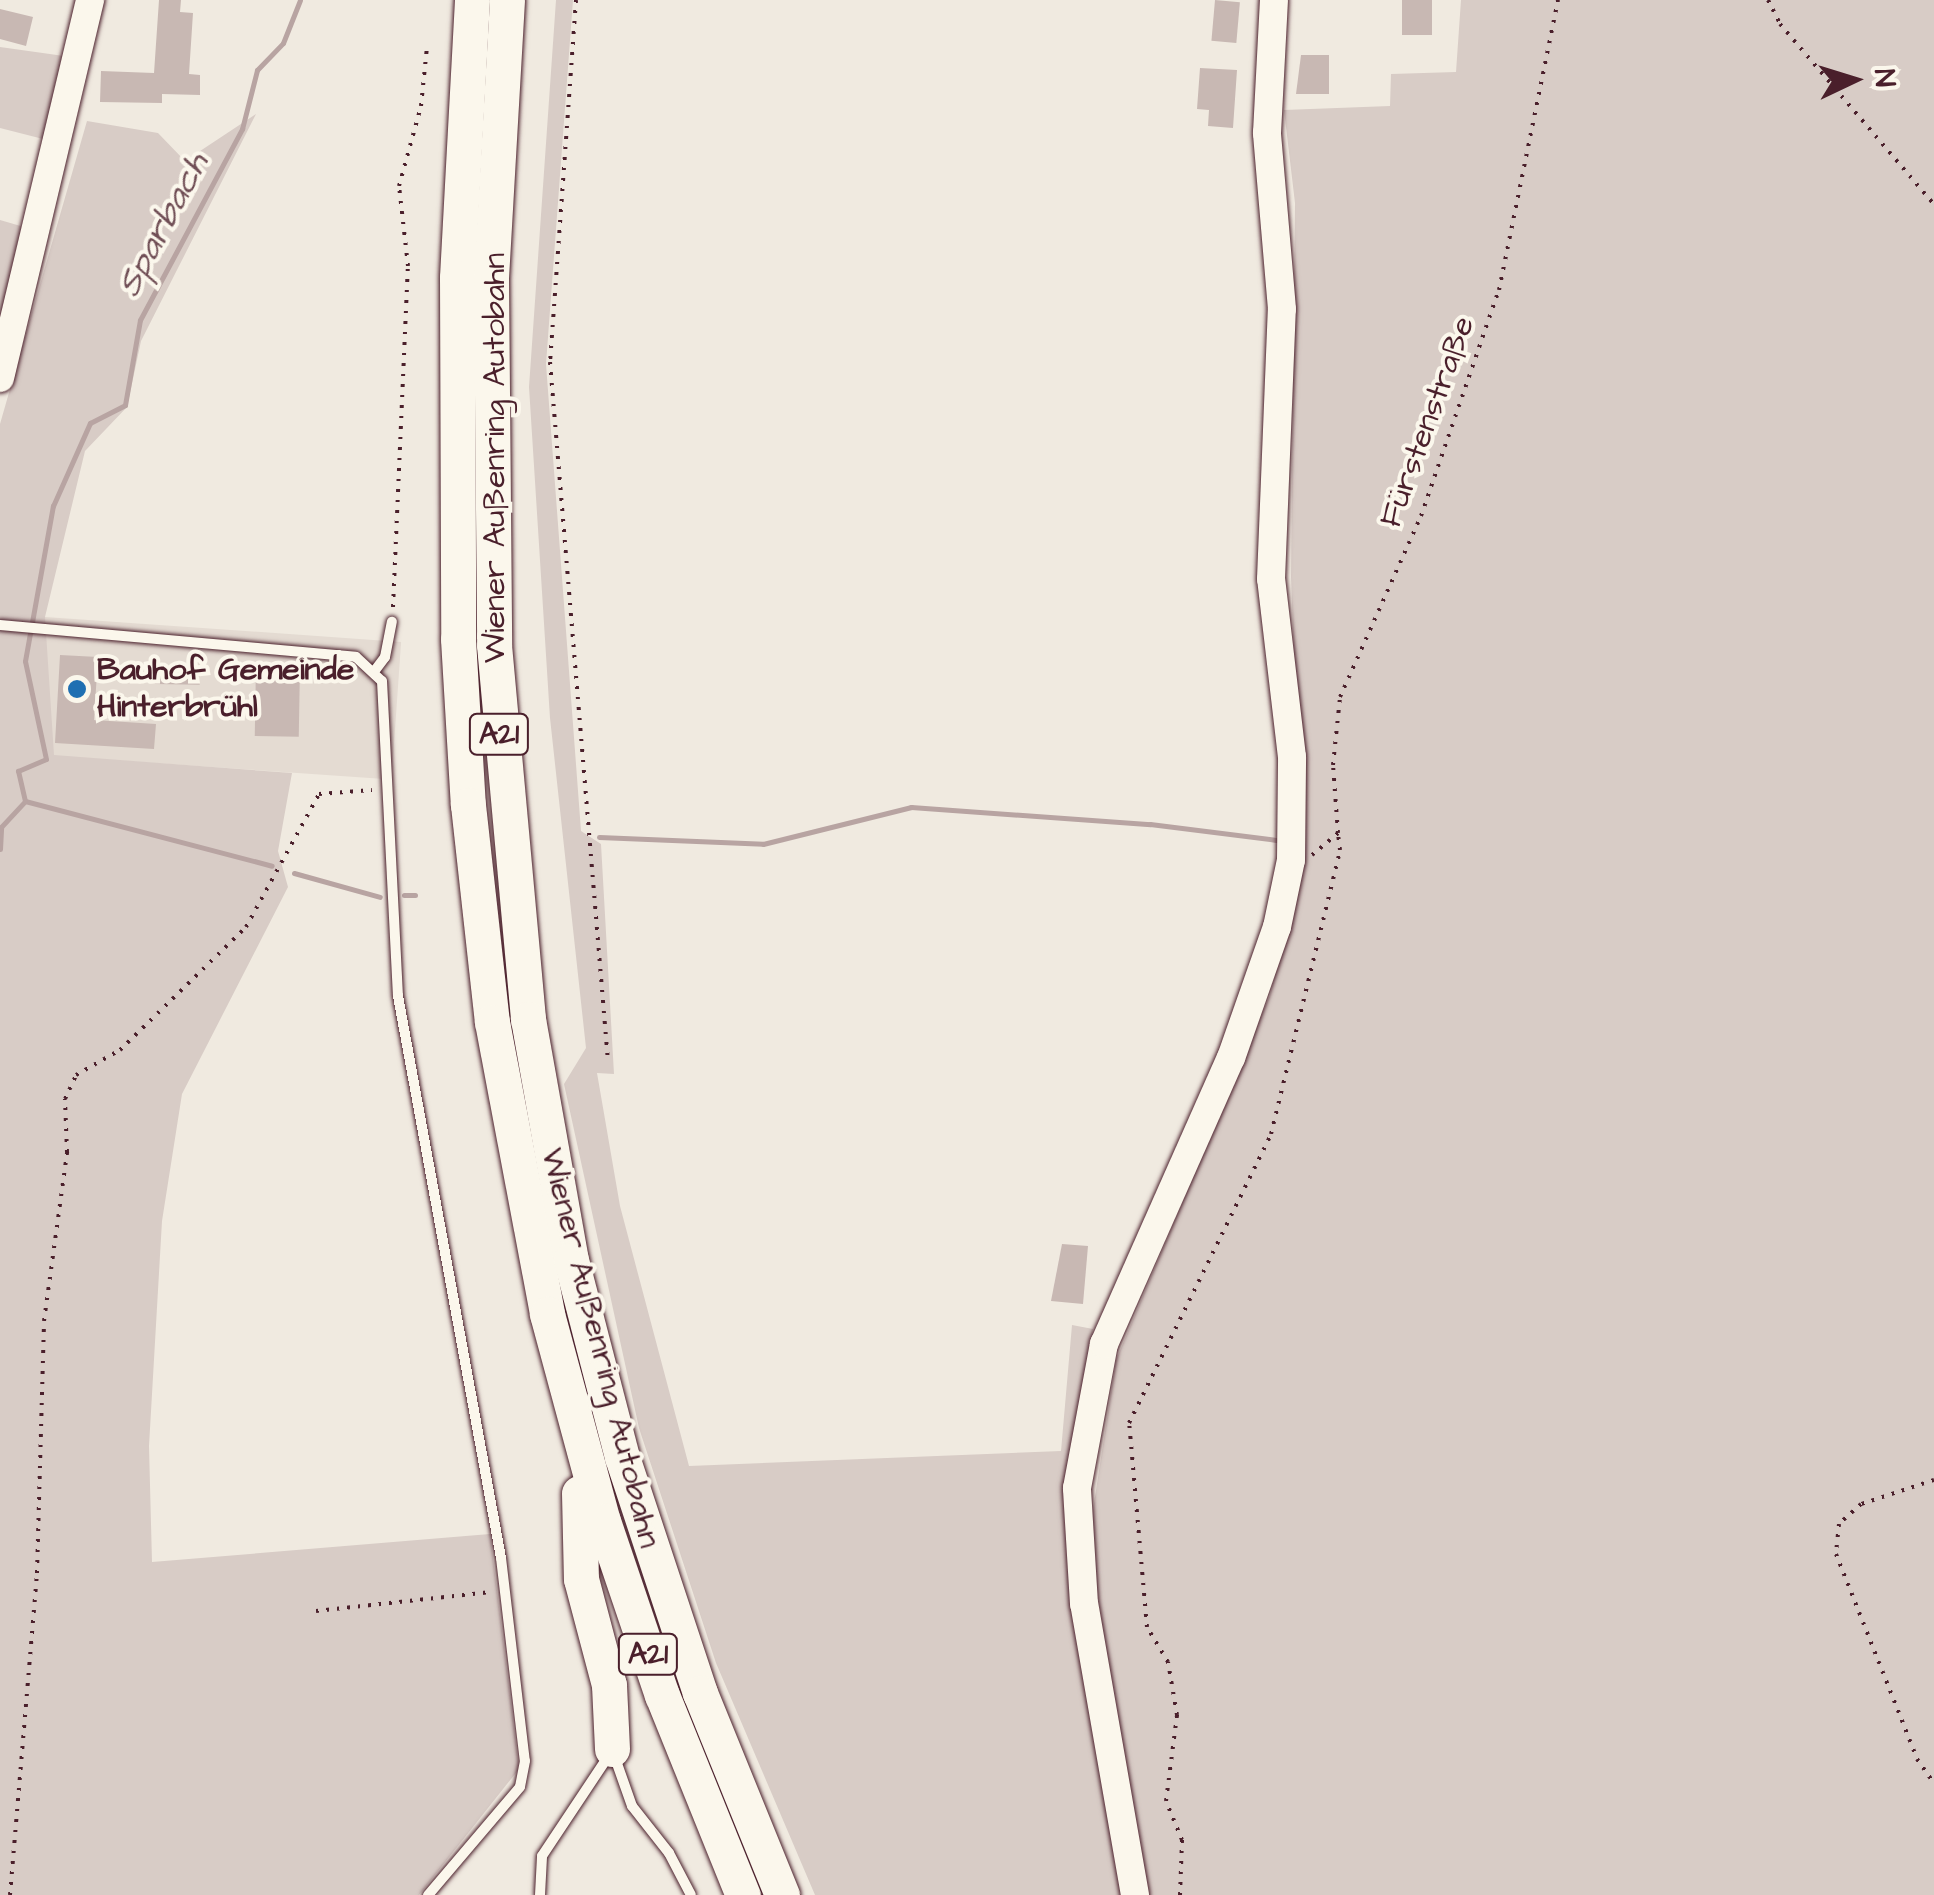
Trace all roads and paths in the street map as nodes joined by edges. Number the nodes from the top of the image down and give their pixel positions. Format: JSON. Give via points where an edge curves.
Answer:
{"nodes":[{"id":1,"x":90,"y":0,"type":"edge"},
{"id":2,"x":472,"y":0,"type":"edge"},
{"id":3,"x":507,"y":0,"type":"edge"},
{"id":4,"x":576,"y":0,"type":"edge"},
{"id":5,"x":1274,"y":0,"type":"edge"},
{"id":6,"x":1558,"y":0,"type":"edge"},
{"id":7,"x":1768,"y":0,"type":"edge"},
{"id":8,"x":427,"y":47,"type":"dead end"},
{"id":9,"x":1934,"y":204,"type":"edge"},
{"id":10,"x":0,"y":378,"type":"edge"},
{"id":11,"x":392,"y":622,"type":"joint"},
{"id":12,"x":3,"y":625,"type":"edge"},
{"id":13,"x":376,"y":669,"type":"junction"},
{"id":14,"x":386,"y":791,"type":"junction"},
{"id":15,"x":1338,"y":833,"type":"junction"},
{"id":16,"x":1326,"y":848,"type":"dead end"},
{"id":17,"x":608,"y":1060,"type":"dead end"},
{"id":18,"x":571,"y":1407,"type":"junction"},
{"id":19,"x":1934,"y":1480,"type":"edge"},
{"id":20,"x":506,"y":1590,"type":"junction"},
{"id":21,"x":316,"y":1611,"type":"dead end"},
{"id":22,"x":612,"y":1749,"type":"junction"},
{"id":23,"x":1934,"y":1782,"type":"edge"},
{"id":24,"x":782,"y":1887,"type":"edge"},
{"id":25,"x":10,"y":1895,"type":"edge"},
{"id":26,"x":428,"y":1895,"type":"edge"},
{"id":27,"x":540,"y":1895,"type":"edge"},
{"id":28,"x":691,"y":1895,"type":"edge"},
{"id":29,"x":744,"y":1895,"type":"edge"},
{"id":30,"x":1135,"y":1895,"type":"edge"},
{"id":31,"x":1180,"y":1895,"type":"edge"}],
"edges":[{"from":1,"to":10,"type":"street"},
{"from":2,"to":18,"type":"highway","name":"Wiener Außenring Autobahn","number":"A21","via":[[455,439],[468,805],[516,1170]]},
{"from":3,"to":24,"type":"highway","name":"Wiener Außenring Autobahn","number":"A21","via":[[492,279],[494,645],[528,1019],[571,1260],[622,1458],[700,1694]]},
{"from":4,"to":17,"type":"path","via":[[550,362]]},
{"from":5,"to":30,"type":"street","via":[[1267,133],[1282,309],[1271,579],[1292,757],[1291,860],[1277,927],[1231,1058],[1104,1344],[1077,1488],[1084,1604]]},
{"from":6,"to":15,"type":"path","name":"Fürstenstraße","via":[[1499,290],[1421,516],[1340,696]]},
{"from":7,"to":9,"type":"path","via":[[1780,24]]},
{"from":8,"to":11,"type":"path","via":[[422,106],[399,186],[408,266]]},
{"from":11,"to":13,"type":"lane"},
{"from":12,"to":13,"type":"lane","via":[[356,658]]},
{"from":13,"to":14,"type":"lane","via":[[385,693]]},
{"from":14,"to":20,"type":"lane","via":[[398,996]]},
{"from":14,"to":25,"type":"path","via":[[318,794],[246,927],[120,1050],[76,1074],[65,1099],[66,1152],[37,1425],[37,1573]]},
{"from":15,"to":16,"type":"path"},
{"from":15,"to":31,"type":"path","name":"Fürstenstraße","via":[[1340,850],[1272,1134],[1128,1424],[1147,1627],[1168,1662],[1177,1714],[1166,1801],[1182,1840]]},
{"from":18,"to":22,"type":"highway","via":[[582,1579],[609,1684]]},
{"from":18,"to":29,"type":"highway","name":"Wiener Außenring Autobahn","number":"A21","via":[[662,1695]]},
{"from":19,"to":23,"type":"path","via":[[1861,1504],[1839,1524],[1836,1554],[1917,1759]]},
{"from":20,"to":21,"type":"path"},
{"from":20,"to":26,"type":"lane","via":[[524,1775]]},
{"from":22,"to":27,"type":"lane","via":[[591,1791],[542,1856]]},
{"from":22,"to":28,"type":"lane","via":[[632,1806]]}]}
